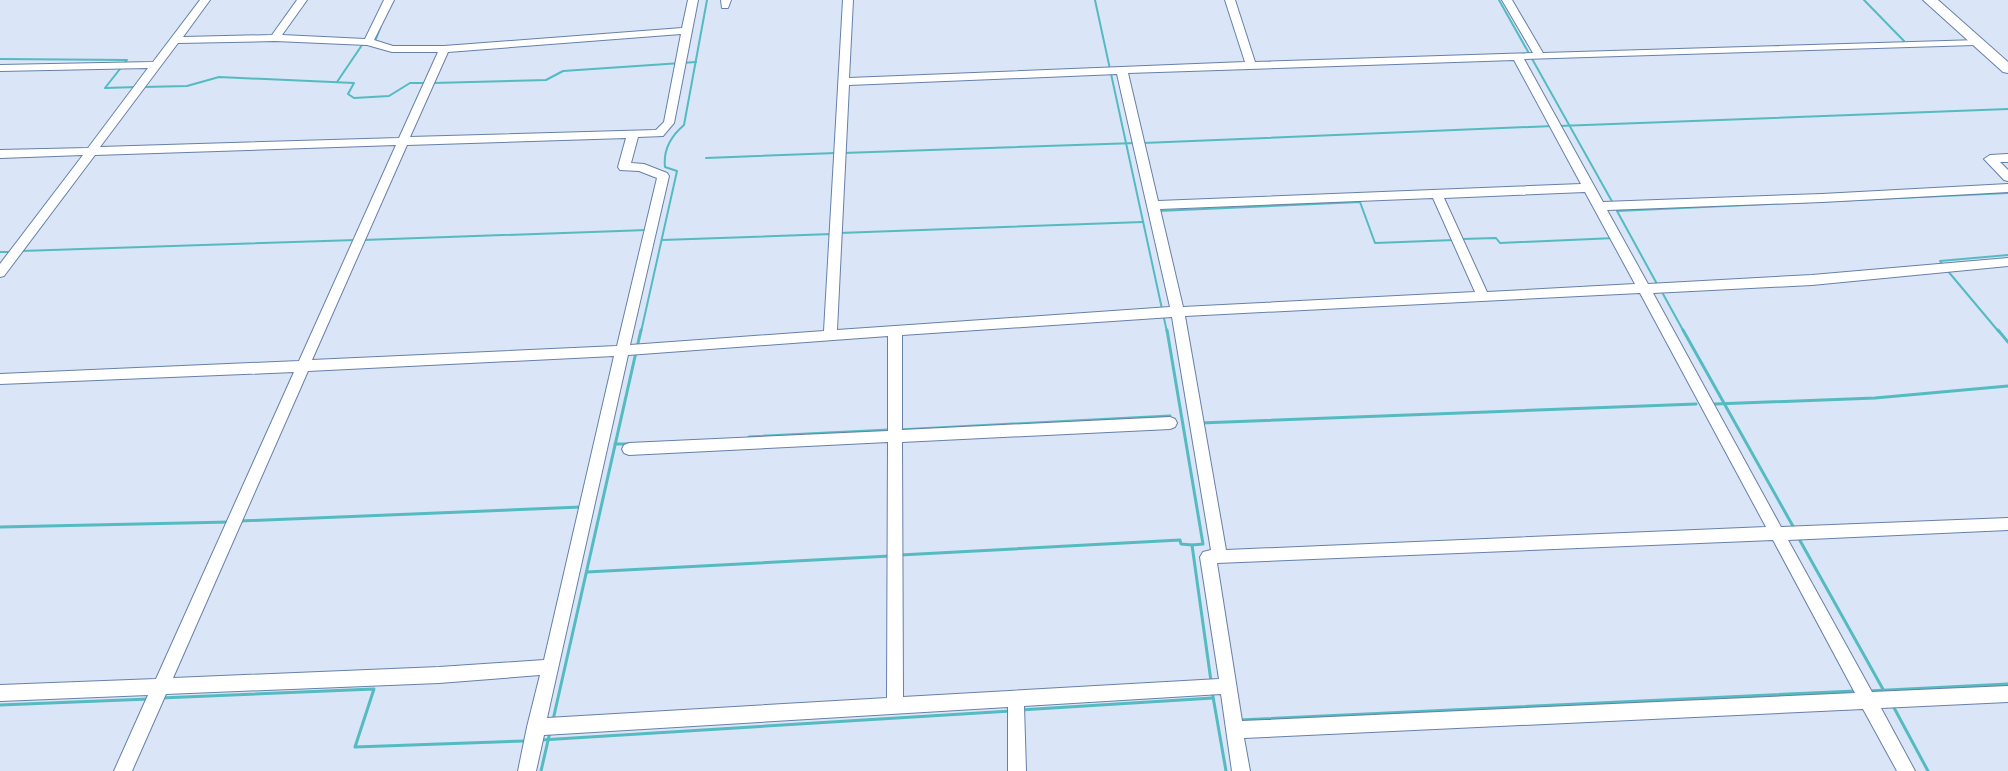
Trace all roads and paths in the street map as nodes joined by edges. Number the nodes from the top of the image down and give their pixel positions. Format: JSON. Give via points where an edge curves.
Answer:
{"nodes":[{"id":1,"x":205,"y":0,"type":"edge"},
{"id":2,"x":302,"y":0,"type":"edge"},
{"id":3,"x":389,"y":0,"type":"edge"},
{"id":4,"x":693,"y":0,"type":"edge"},
{"id":5,"x":848,"y":0,"type":"edge"},
{"id":6,"x":1230,"y":0,"type":"edge"},
{"id":7,"x":1507,"y":0,"type":"edge"},
{"id":8,"x":1930,"y":0,"type":"edge"},
{"id":9,"x":686,"y":31,"type":"junction"},
{"id":10,"x":275,"y":38,"type":"junction"},
{"id":11,"x":175,"y":40,"type":"junction"},
{"id":12,"x":368,"y":42,"type":"junction"},
{"id":13,"x":1975,"y":42,"type":"junction"},
{"id":14,"x":444,"y":49,"type":"junction"},
{"id":15,"x":1531,"y":57,"type":"junction"},
{"id":16,"x":156,"y":65,"type":"junction"},
{"id":17,"x":1251,"y":65,"type":"junction"},
{"id":18,"x":0,"y":68,"type":"edge"},
{"id":19,"x":2008,"y":69,"type":"edge"},
{"id":20,"x":1115,"y":71,"type":"junction"},
{"id":21,"x":843,"y":82,"type":"junction"},
{"id":22,"x":633,"y":134,"type":"junction"},
{"id":23,"x":402,"y":141,"type":"junction"},
{"id":24,"x":93,"y":151,"type":"junction"},
{"id":25,"x":0,"y":154,"type":"edge"},
{"id":26,"x":2008,"y":158,"type":"edge"},
{"id":27,"x":2008,"y":177,"type":"edge"},
{"id":28,"x":1590,"y":188,"type":"junction"},
{"id":29,"x":2008,"y":188,"type":"edge"},
{"id":30,"x":1437,"y":194,"type":"junction"},
{"id":31,"x":1609,"y":206,"type":"junction"},
{"id":32,"x":1154,"y":209,"type":"junction"},
{"id":33,"x":2008,"y":262,"type":"edge"},
{"id":34,"x":0,"y":273,"type":"edge"},
{"id":35,"x":1644,"y":290,"type":"junction"},
{"id":36,"x":1484,"y":298,"type":"junction"},
{"id":37,"x":1168,"y":312,"type":"junction"},
{"id":38,"x":895,"y":330,"type":"junction"},
{"id":39,"x":830,"y":335,"type":"junction"},
{"id":40,"x":631,"y":351,"type":"junction"},
{"id":41,"x":302,"y":367,"type":"junction"},
{"id":42,"x":0,"y":380,"type":"edge"},
{"id":43,"x":1170,"y":423,"type":"dead end"},
{"id":44,"x":896,"y":432,"type":"junction"},
{"id":45,"x":629,"y":449,"type":"dead end"},
{"id":46,"x":2008,"y":524,"type":"edge"},
{"id":47,"x":1790,"y":533,"type":"junction"},
{"id":48,"x":1220,"y":556,"type":"junction"},
{"id":49,"x":550,"y":667,"type":"junction"},
{"id":50,"x":1216,"y":686,"type":"junction"},
{"id":51,"x":0,"y":693,"type":"edge"},
{"id":52,"x":157,"y":694,"type":"junction"},
{"id":53,"x":2008,"y":694,"type":"edge"},
{"id":54,"x":1874,"y":696,"type":"junction"},
{"id":55,"x":895,"y":706,"type":"junction"},
{"id":56,"x":1016,"y":706,"type":"junction"},
{"id":57,"x":1233,"y":724,"type":"junction"},
{"id":58,"x":542,"y":731,"type":"junction"},
{"id":59,"x":123,"y":771,"type":"edge"},
{"id":60,"x":527,"y":771,"type":"edge"},
{"id":61,"x":1017,"y":771,"type":"edge"},
{"id":62,"x":1241,"y":771,"type":"edge"},
{"id":63,"x":1906,"y":771,"type":"edge"}],
"edges":[{"from":1,"to":11,"type":"street"},
{"from":2,"to":10,"type":"street"},
{"from":3,"to":12,"type":"street"},
{"from":4,"to":9,"type":"street"},
{"from":5,"to":21,"type":"street"},
{"from":6,"to":17,"type":"street"},
{"from":7,"to":15,"type":"street"},
{"from":8,"to":13,"type":"main road"},
{"from":9,"to":14,"type":"street"},
{"from":9,"to":22,"type":"street","via":[[669,123],[659,133]]},
{"from":10,"to":11,"type":"street"},
{"from":10,"to":12,"type":"street"},
{"from":11,"to":16,"type":"street"},
{"from":12,"to":14,"type":"street","via":[[392,49]]},
{"from":13,"to":15,"type":"street"},
{"from":13,"to":19,"type":"main road"},
{"from":14,"to":23,"type":"street"},
{"from":15,"to":17,"type":"street"},
{"from":15,"to":28,"type":"street","via":[[1556,126]]},
{"from":16,"to":18,"type":"street"},
{"from":16,"to":24,"type":"street"},
{"from":17,"to":20,"type":"street"},
{"from":20,"to":21,"type":"street"},
{"from":20,"to":32,"type":"street"},
{"from":21,"to":39,"type":"street"},
{"from":22,"to":23,"type":"street"},
{"from":22,"to":40,"type":"street","via":[[624,167],[640,167],[663,176]]},
{"from":23,"to":24,"type":"street"},
{"from":23,"to":41,"type":"street"},
{"from":24,"to":25,"type":"street"},
{"from":24,"to":34,"type":"street"},
{"from":26,"to":27,"type":"street","via":[[1990,159]]},
{"from":28,"to":30,"type":"street"},
{"from":28,"to":31,"type":"street"},
{"from":29,"to":31,"type":"street"},
{"from":30,"to":32,"type":"street"},
{"from":30,"to":36,"type":"street"},
{"from":31,"to":35,"type":"street","via":[[1617,239]]},
{"from":32,"to":37,"type":"street"},
{"from":33,"to":35,"type":"street"},
{"from":35,"to":36,"type":"street"},
{"from":35,"to":47,"type":"street"},
{"from":36,"to":37,"type":"street"},
{"from":37,"to":38,"type":"street"},
{"from":37,"to":48,"type":"street","via":[[1198,423]]},
{"from":38,"to":39,"type":"street"},
{"from":38,"to":44,"type":"street"},
{"from":39,"to":40,"type":"street"},
{"from":40,"to":41,"type":"street"},
{"from":40,"to":49,"type":"street","via":[[585,508]]},
{"from":41,"to":42,"type":"street"},
{"from":41,"to":52,"type":"street"},
{"from":43,"to":44,"type":"street"},
{"from":44,"to":45,"type":"street"},
{"from":44,"to":55,"type":"street"},
{"from":46,"to":47,"type":"street"},
{"from":47,"to":48,"type":"street"},
{"from":47,"to":54,"type":"street"},
{"from":48,"to":50,"type":"street","via":[[1208,557]]},
{"from":49,"to":52,"type":"street"},
{"from":49,"to":58,"type":"street"},
{"from":50,"to":56,"type":"street"},
{"from":50,"to":57,"type":"street"},
{"from":51,"to":52,"type":"street"},
{"from":52,"to":59,"type":"street"},
{"from":53,"to":54,"type":"street"},
{"from":54,"to":57,"type":"street"},
{"from":54,"to":63,"type":"street"},
{"from":55,"to":56,"type":"street"},
{"from":55,"to":58,"type":"street"},
{"from":56,"to":61,"type":"street"},
{"from":57,"to":62,"type":"street"},
{"from":58,"to":60,"type":"street"}]}
